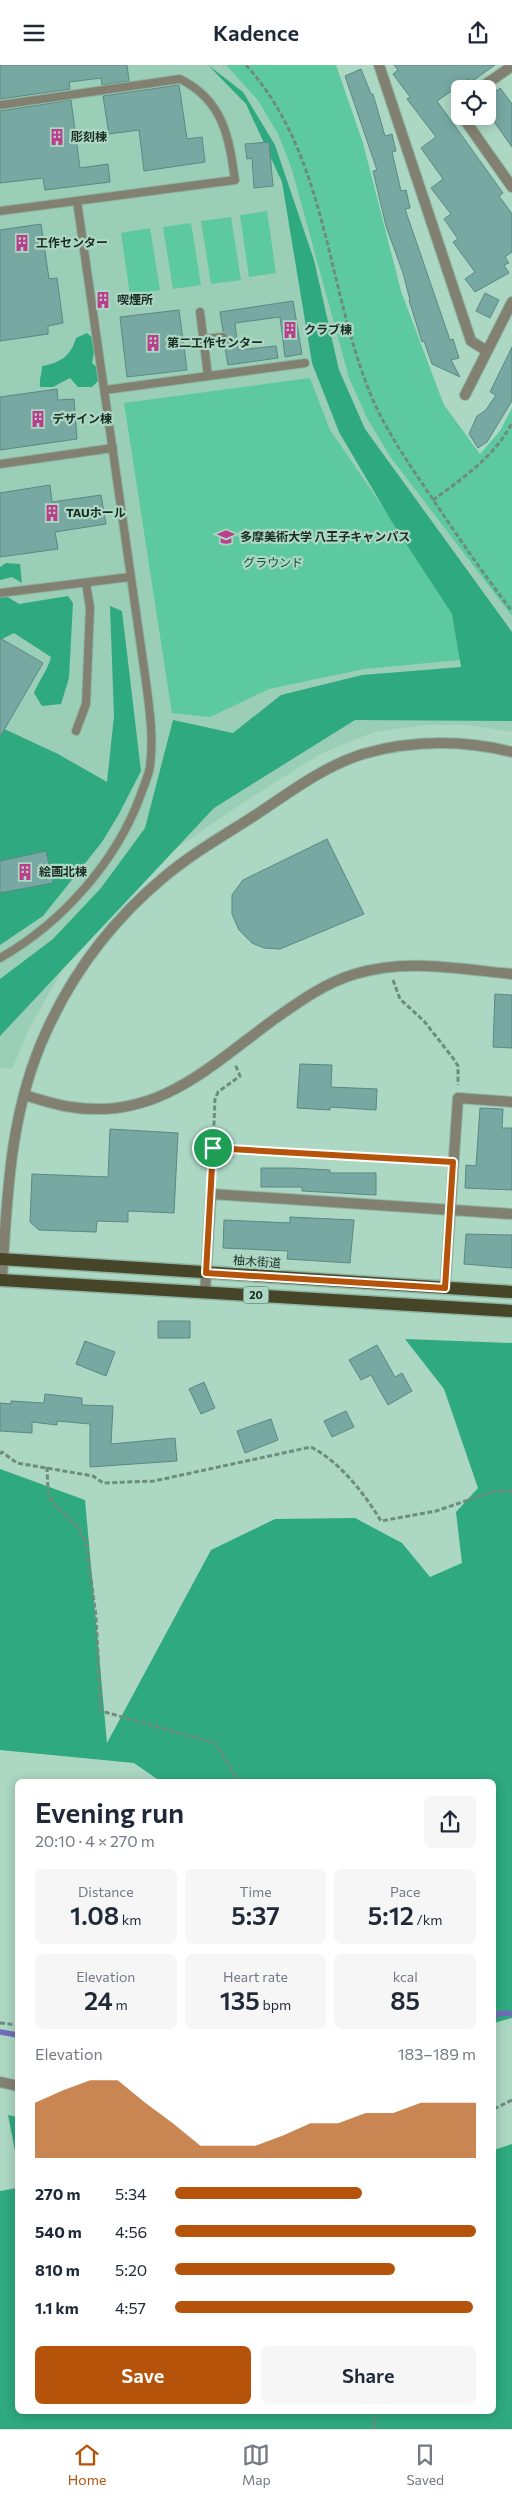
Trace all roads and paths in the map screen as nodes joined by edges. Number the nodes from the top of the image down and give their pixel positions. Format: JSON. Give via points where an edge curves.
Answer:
{"nodes":[{"id":1,"x":246,"y":65,"type":"edge"},
{"id":2,"x":380,"y":65,"type":"edge"},
{"id":3,"x":512,"y":66,"type":"edge"},
{"id":4,"x":492,"y":80,"type":"edge"},
{"id":5,"x":0,"y":105,"type":"edge"},
{"id":6,"x":468,"y":125,"type":"edge"},
{"id":7,"x":512,"y":187,"type":"edge"},
{"id":8,"x":77,"y":201,"type":"junction"},
{"id":9,"x":0,"y":211,"type":"edge"},
{"id":10,"x":512,"y":302,"type":"edge"},
{"id":11,"x":200,"y":312,"type":"dead end"},
{"id":12,"x":224,"y":337,"type":"dead end"},
{"id":13,"x":203,"y":339,"type":"junction"},
{"id":14,"x":487,"y":351,"type":"junction"},
{"id":15,"x":305,"y":363,"type":"dead end"},
{"id":16,"x":208,"y":376,"type":"junction"},
{"id":17,"x":105,"y":390,"type":"junction"},
{"id":18,"x":465,"y":395,"type":"dead end"},
{"id":19,"x":512,"y":423,"type":"edge"},
{"id":20,"x":113,"y":448,"type":"junction"},
{"id":21,"x":0,"y":464,"type":"edge"},
{"id":22,"x":433,"y":500,"type":"junction"},
{"id":23,"x":130,"y":577,"type":"junction"},
{"id":24,"x":86,"y":583,"type":"junction"},
{"id":25,"x":0,"y":593,"type":"edge"},
{"id":26,"x":512,"y":611,"type":"edge"},
{"id":27,"x":76,"y":731,"type":"dead end"},
{"id":28,"x":512,"y":752,"type":"edge"},
{"id":29,"x":0,"y":958,"type":"edge"},
{"id":30,"x":512,"y":974,"type":"edge"},
{"id":31,"x":392,"y":978,"type":"dead end"},
{"id":32,"x":234,"y":1063,"type":"dead end"},
{"id":33,"x":24,"y":1095,"type":"junction"},
{"id":34,"x":458,"y":1099,"type":"junction"},
{"id":35,"x":512,"y":1102,"type":"edge"},
{"id":36,"x":213,"y":1148,"type":"junction"},
{"id":37,"x":453,"y":1162,"type":"junction"},
{"id":38,"x":211,"y":1195,"type":"junction"},
{"id":39,"x":450,"y":1210,"type":"junction"},
{"id":40,"x":512,"y":1213,"type":"edge"},
{"id":41,"x":2,"y":1260,"type":"edge"},
{"id":42,"x":206,"y":1273,"type":"junction"},
{"id":43,"x":1,"y":1280,"type":"edge"},
{"id":44,"x":445,"y":1288,"type":"junction"},
{"id":45,"x":205,"y":1292,"type":"junction"},
{"id":46,"x":512,"y":1292,"type":"edge"},
{"id":47,"x":512,"y":1311,"type":"edge"},
{"id":48,"x":0,"y":1454,"type":"edge"},
{"id":49,"x":47,"y":1467,"type":"junction"},
{"id":50,"x":512,"y":1491,"type":"edge"},
{"id":51,"x":238,"y":1779,"type":"edge"},
{"id":52,"x":0,"y":2023,"type":"edge"},
{"id":53,"x":15,"y":2025,"type":"edge"},
{"id":54,"x":0,"y":2082,"type":"edge"},
{"id":55,"x":15,"y":2085,"type":"edge"},
{"id":56,"x":512,"y":2099,"type":"edge"},
{"id":57,"x":496,"y":2108,"type":"edge"},
{"id":58,"x":376,"y":2414,"type":"edge"},
{"id":59,"x":373,"y":2429,"type":"edge"}],
"edges":[{"from":1,"to":22,"type":"path","via":[[280,110],[306,167],[356,353],[373,400]]},
{"from":2,"to":14,"type":"street","via":[[472,341]]},
{"from":3,"to":4,"type":"street"},
{"from":5,"to":8,"type":"lane","via":[[180,79],[195,86],[216,109],[231,147],[235,180]]},
{"from":6,"to":7,"type":"street"},
{"from":8,"to":9,"type":"lane"},
{"from":8,"to":17,"type":"lane"},
{"from":10,"to":14,"type":"street"},
{"from":11,"to":13,"type":"lane"},
{"from":12,"to":13,"type":"lane"},
{"from":13,"to":16,"type":"lane"},
{"from":14,"to":18,"type":"street"},
{"from":15,"to":16,"type":"lane"},
{"from":16,"to":17,"type":"lane"},
{"from":17,"to":20,"type":"lane"},
{"from":19,"to":22,"type":"path","via":[[480,463]]},
{"from":20,"to":21,"type":"lane"},
{"from":20,"to":23,"type":"lane"},
{"from":22,"to":26,"type":"path","via":[[471,558]]},
{"from":23,"to":24,"type":"lane"},
{"from":23,"to":29,"type":"lane","via":[[152,727],[150,767],[131,821],[107,863],[75,899],[17,948]]},
{"from":24,"to":25,"type":"lane"},
{"from":24,"to":27,"type":"lane","via":[[90,608],[86,704]]},
{"from":28,"to":33,"type":"street","via":[[484,745],[452,743],[411,745],[362,755],[310,778],[198,852],[135,903],[92,953],[47,1029]]},
{"from":30,"to":33,"type":"street","via":[[417,965],[392,966],[354,974],[312,993],[186,1084],[158,1099],[130,1106],[85,1109]]},
{"from":31,"to":34,"type":"path","via":[[400,999],[424,1021],[458,1066]]},
{"from":32,"to":36,"type":"path","via":[[240,1076],[218,1092],[215,1099]]},
{"from":33,"to":41,"type":"street","via":[[11,1150]]},
{"from":34,"to":35,"type":"street"},
{"from":34,"to":37,"type":"street"},
{"from":36,"to":37,"type":"path"},
{"from":36,"to":38,"type":"path"},
{"from":37,"to":39,"type":"street"},
{"from":38,"to":39,"type":"street"},
{"from":38,"to":42,"type":"street"},
{"from":39,"to":40,"type":"street"},
{"from":39,"to":44,"type":"street"},
{"from":41,"to":42,"type":"main road","name":"柚木街道","number":"20"},
{"from":41,"to":43,"type":"street"},
{"from":42,"to":44,"type":"main road","name":"柚木街道","number":"20"},
{"from":42,"to":45,"type":"street"},
{"from":43,"to":45,"type":"main road","number":"20"},
{"from":44,"to":46,"type":"main road","name":"柚木街道","number":"20"},
{"from":45,"to":47,"type":"main road","number":"20"},
{"from":48,"to":49,"type":"path","via":[[2,1452],[17,1463]]},
{"from":49,"to":50,"type":"path","via":[[93,1476],[102,1483],[154,1481],[310,1447],[324,1454],[365,1494],[381,1521],[436,1511],[495,1491]]},
{"from":49,"to":51,"type":"path","via":[[52,1502],[77,1526],[86,1541],[96,1616],[101,1711],[214,1743]]},
{"from":52,"to":53,"type":"path"},
{"from":54,"to":55,"type":"street"},
{"from":56,"to":57,"type":"path"},
{"from":58,"to":59,"type":"path"}]}
